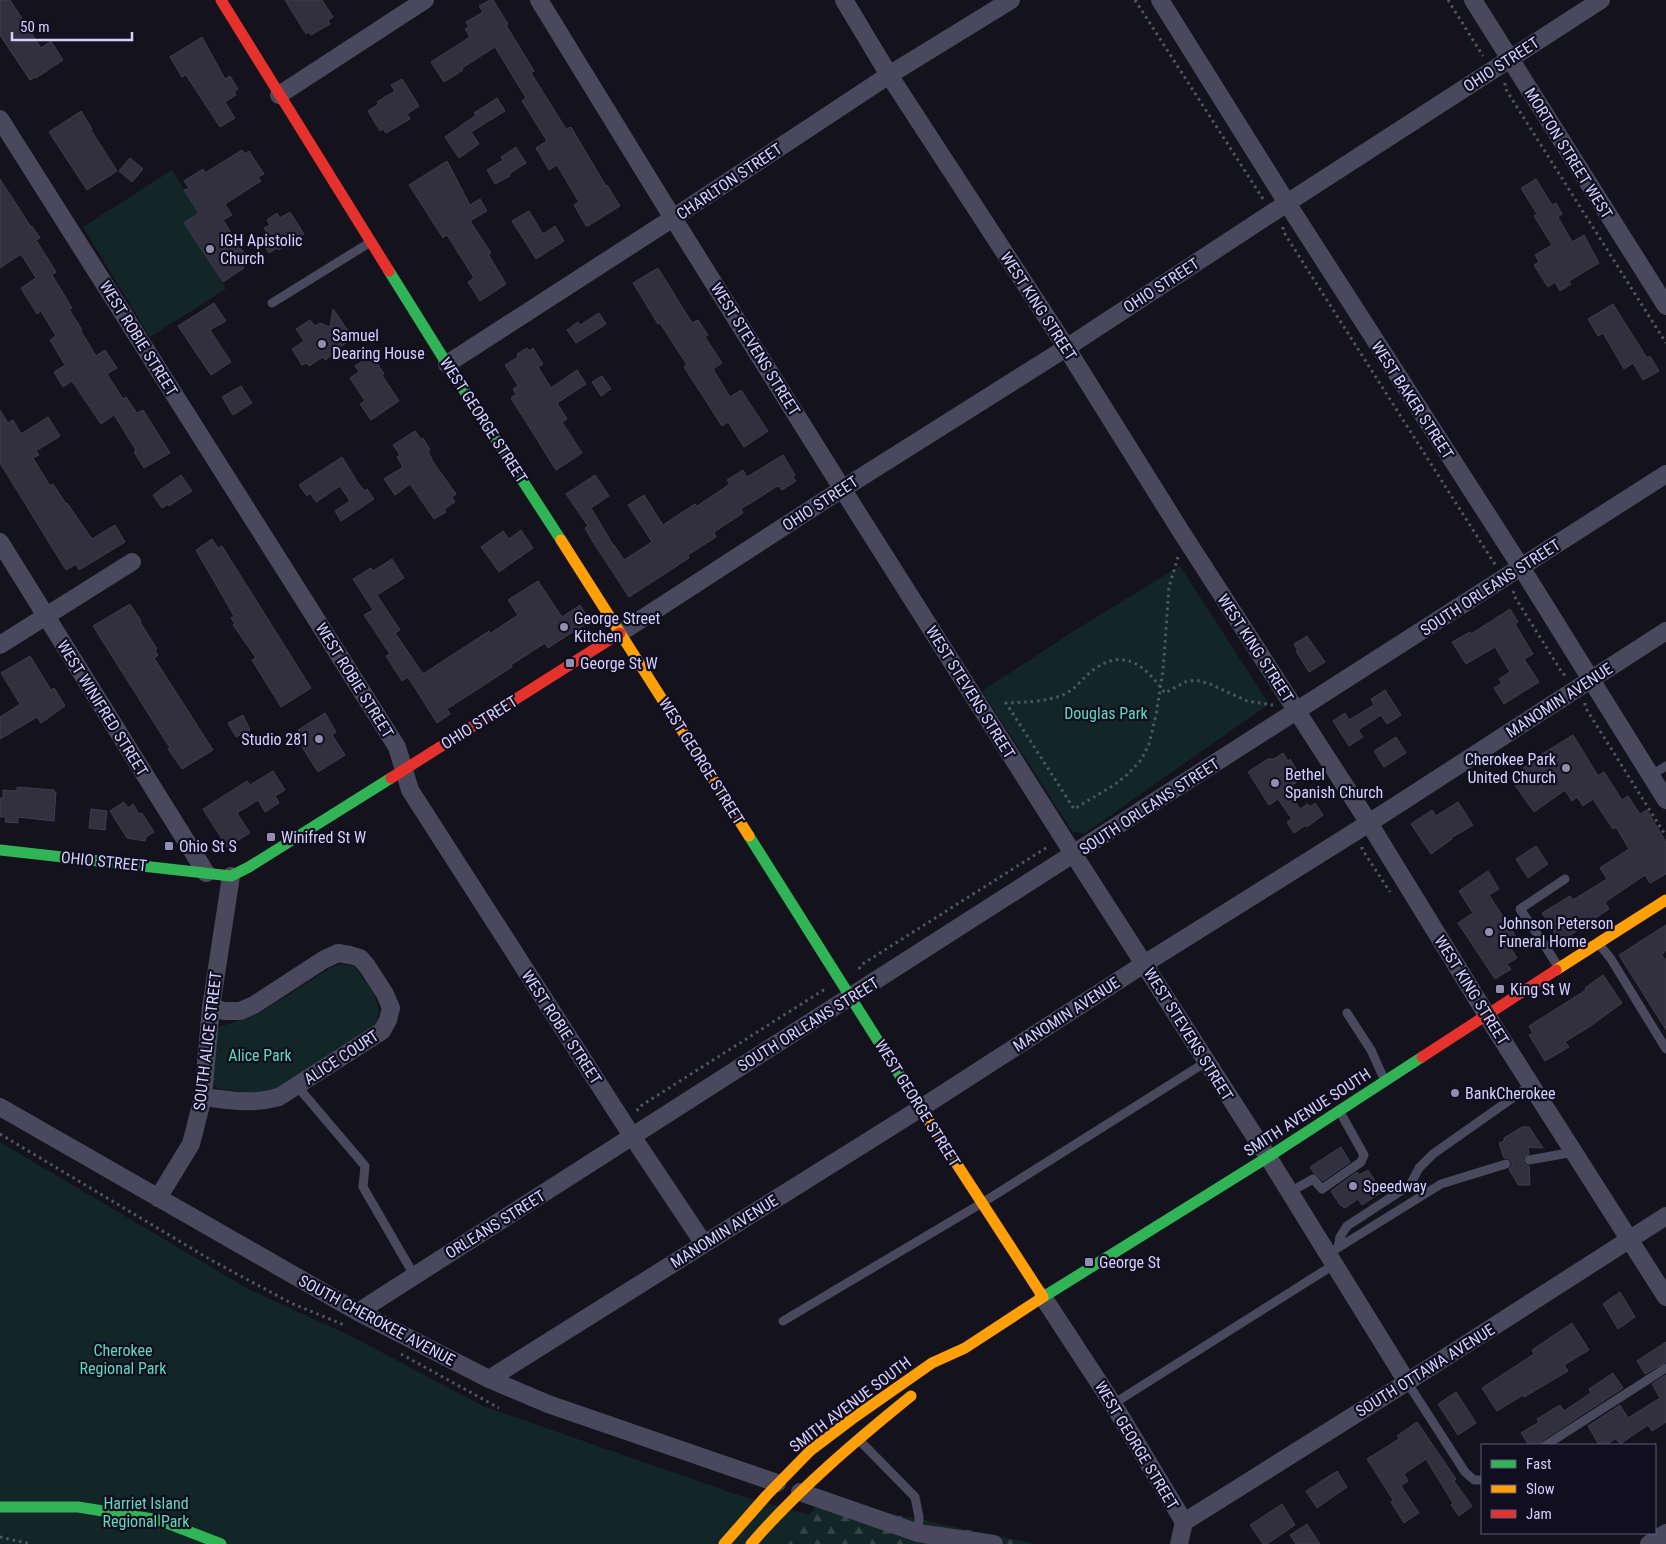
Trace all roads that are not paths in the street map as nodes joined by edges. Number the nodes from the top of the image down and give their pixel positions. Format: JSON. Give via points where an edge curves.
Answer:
{"nodes":[{"id":1,"x":221,"y":0,"type":"edge"},
{"id":2,"x":425,"y":0,"type":"edge"},
{"id":3,"x":539,"y":0,"type":"edge"},
{"id":4,"x":844,"y":0,"type":"edge"},
{"id":5,"x":1012,"y":0,"type":"edge"},
{"id":6,"x":1160,"y":0,"type":"edge"},
{"id":7,"x":1473,"y":0,"type":"edge"},
{"id":8,"x":1601,"y":0,"type":"edge"},
{"id":9,"x":1509,"y":59,"type":"junction"},
{"id":10,"x":889,"y":75,"type":"junction"},
{"id":11,"x":280,"y":95,"type":"junction"},
{"id":12,"x":0,"y":119,"type":"edge"},
{"id":13,"x":1287,"y":202,"type":"junction"},
{"id":14,"x":673,"y":218,"type":"junction"},
{"id":15,"x":371,"y":242,"type":"junction"},
{"id":16,"x":272,"y":303,"type":"dead end"},
{"id":17,"x":1666,"y":306,"type":"edge"},
{"id":18,"x":1066,"y":348,"type":"junction"},
{"id":19,"x":448,"y":364,"type":"junction"},
{"id":20,"x":1666,"y":474,"type":"edge"},
{"id":21,"x":843,"y":489,"type":"junction"},
{"id":22,"x":0,"y":542,"type":"edge"},
{"id":23,"x":132,"y":562,"type":"dead end"},
{"id":24,"x":1521,"y":567,"type":"junction"},
{"id":25,"x":46,"y":616,"type":"junction"},
{"id":26,"x":1666,"y":631,"type":"edge"},
{"id":27,"x":620,"y":633,"type":"junction"},
{"id":28,"x":0,"y":645,"type":"edge"},
{"id":29,"x":1591,"y":680,"type":"junction"},
{"id":30,"x":1297,"y":710,"type":"junction"},
{"id":31,"x":1666,"y":766,"type":"edge"},
{"id":32,"x":405,"y":769,"type":"junction"},
{"id":33,"x":1650,"y":776,"type":"junction"},
{"id":34,"x":1666,"y":800,"type":"edge"},
{"id":35,"x":1369,"y":823,"type":"junction"},
{"id":36,"x":0,"y":850,"type":"edge"},
{"id":37,"x":1074,"y":854,"type":"junction"},
{"id":38,"x":206,"y":873,"type":"junction"},
{"id":39,"x":231,"y":876,"type":"junction"},
{"id":40,"x":1565,"y":879,"type":"dead end"},
{"id":41,"x":1666,"y":900,"type":"edge"},
{"id":42,"x":1599,"y":943,"type":"junction"},
{"id":43,"x":1144,"y":964,"type":"junction"},
{"id":44,"x":1559,"y":968,"type":"junction"},
{"id":45,"x":851,"y":997,"type":"junction"},
{"id":46,"x":211,"y":1007,"type":"junction"},
{"id":47,"x":1347,"y":1013,"type":"dead end"},
{"id":48,"x":1487,"y":1016,"type":"junction"},
{"id":49,"x":1666,"y":1049,"type":"edge"},
{"id":50,"x":1206,"y":1062,"type":"junction"},
{"id":51,"x":1385,"y":1081,"type":"junction"},
{"id":52,"x":1531,"y":1085,"type":"junction"},
{"id":53,"x":297,"y":1086,"type":"junction"},
{"id":54,"x":203,"y":1097,"type":"junction"},
{"id":55,"x":0,"y":1108,"type":"edge"},
{"id":56,"x":921,"y":1108,"type":"junction"},
{"id":57,"x":1339,"y":1111,"type":"junction"},
{"id":58,"x":632,"y":1136,"type":"junction"},
{"id":59,"x":1574,"y":1152,"type":"junction"},
{"id":60,"x":1268,"y":1157,"type":"junction"},
{"id":61,"x":1529,"y":1160,"type":"dead end"},
{"id":62,"x":1506,"y":1164,"type":"dead end"},
{"id":63,"x":1290,"y":1192,"type":"junction"},
{"id":64,"x":158,"y":1198,"type":"junction"},
{"id":65,"x":982,"y":1203,"type":"junction"},
{"id":66,"x":1666,"y":1216,"type":"edge"},
{"id":67,"x":1630,"y":1239,"type":"junction"},
{"id":68,"x":704,"y":1244,"type":"junction"},
{"id":69,"x":1334,"y":1255,"type":"junction"},
{"id":70,"x":414,"y":1275,"type":"junction"},
{"id":71,"x":1043,"y":1297,"type":"junction"},
{"id":72,"x":1666,"y":1297,"type":"edge"},
{"id":73,"x":353,"y":1319,"type":"junction"},
{"id":74,"x":784,"y":1321,"type":"dead end"},
{"id":75,"x":965,"y":1348,"type":"junction"},
{"id":76,"x":1666,"y":1368,"type":"edge"},
{"id":77,"x":939,"y":1374,"type":"dead end"},
{"id":78,"x":489,"y":1379,"type":"junction"},
{"id":79,"x":1407,"y":1382,"type":"junction"},
{"id":80,"x":924,"y":1386,"type":"dead end"},
{"id":81,"x":1113,"y":1404,"type":"junction"},
{"id":82,"x":858,"y":1439,"type":"junction"},
{"id":83,"x":1548,"y":1444,"type":"edge"},
{"id":84,"x":1481,"y":1480,"type":"edge"},
{"id":85,"x":777,"y":1483,"type":"junction"},
{"id":86,"x":800,"y":1492,"type":"junction"},
{"id":87,"x":0,"y":1508,"type":"edge"},
{"id":88,"x":1184,"y":1522,"type":"junction"},
{"id":89,"x":918,"y":1533,"type":"junction"},
{"id":90,"x":1666,"y":1533,"type":"edge"},
{"id":91,"x":221,"y":1544,"type":"edge"},
{"id":92,"x":724,"y":1544,"type":"edge"},
{"id":93,"x":751,"y":1544,"type":"edge"},
{"id":94,"x":994,"y":1544,"type":"edge"},
{"id":95,"x":1179,"y":1544,"type":"edge"},
{"id":96,"x":1648,"y":1544,"type":"edge"}],
"edges":[{"from":1,"to":11,"type":"street","name":"WEST GEORGE STREET"},
{"from":2,"to":11,"type":"street"},
{"from":3,"to":14,"type":"street","name":"WEST STEVENS STREET"},
{"from":4,"to":10,"type":"street","name":"WEST KING STREET"},
{"from":5,"to":10,"type":"street","name":"CHARLTON STREET"},
{"from":6,"to":13,"type":"street","name":"WEST BAKER STREET"},
{"from":7,"to":9,"type":"street","name":"MORTON STREET WEST"},
{"from":8,"to":9,"type":"street","name":"OHIO STREET"},
{"from":9,"to":13,"type":"street","name":"OHIO STREET"},
{"from":9,"to":17,"type":"street","name":"MORTON STREET WEST"},
{"from":10,"to":14,"type":"street","name":"CHARLTON STREET"},
{"from":10,"to":18,"type":"street","name":"WEST KING STREET"},
{"from":11,"to":15,"type":"street","name":"WEST GEORGE STREET"},
{"from":12,"to":32,"type":"street","name":"WEST ROBIE STREET","via":[[397,747]]},
{"from":13,"to":18,"type":"street","name":"OHIO STREET"},
{"from":13,"to":24,"type":"street","name":"WEST BAKER STREET"},
{"from":14,"to":19,"type":"street","name":"CHARLTON STREET"},
{"from":14,"to":21,"type":"street","name":"WEST STEVENS STREET"},
{"from":15,"to":16,"type":"lane"},
{"from":15,"to":19,"type":"street","name":"WEST GEORGE STREET"},
{"from":18,"to":21,"type":"street","name":"OHIO STREET"},
{"from":18,"to":30,"type":"street","name":"WEST KING STREET"},
{"from":19,"to":27,"type":"street","name":"WEST GEORGE STREET"},
{"from":20,"to":24,"type":"street","name":"SOUTH ORLEANS STREET"},
{"from":21,"to":27,"type":"street","name":"OHIO STREET"},
{"from":21,"to":37,"type":"street","name":"WEST STEVENS STREET"},
{"from":22,"to":25,"type":"street","name":"WEST WINIFRED STREET"},
{"from":23,"to":25,"type":"street"},
{"from":24,"to":29,"type":"street","name":"WEST BAKER STREET"},
{"from":24,"to":30,"type":"street","name":"SOUTH ORLEANS STREET"},
{"from":25,"to":28,"type":"street"},
{"from":25,"to":38,"type":"street","name":"WEST WINIFRED STREET"},
{"from":26,"to":29,"type":"street","name":"MANOMIN AVENUE"},
{"from":27,"to":32,"type":"street","name":"OHIO STREET"},
{"from":27,"to":45,"type":"street","name":"WEST GEORGE STREET"},
{"from":29,"to":33,"type":"street","name":"WEST BAKER STREET"},
{"from":29,"to":35,"type":"street","name":"MANOMIN AVENUE"},
{"from":30,"to":35,"type":"street","name":"WEST KING STREET"},
{"from":30,"to":37,"type":"street","name":"SOUTH ORLEANS STREET"},
{"from":31,"to":33,"type":"lane"},
{"from":32,"to":39,"type":"street","name":"OHIO STREET"},
{"from":32,"to":58,"type":"street","name":"WEST ROBIE STREET","via":[[410,790]]},
{"from":33,"to":34,"type":"street","name":"WEST BAKER STREET"},
{"from":35,"to":43,"type":"street","name":"MANOMIN AVENUE"},
{"from":35,"to":48,"type":"street","name":"WEST KING STREET"},
{"from":36,"to":38,"type":"street","name":"OHIO STREET"},
{"from":37,"to":43,"type":"street","name":"WEST STEVENS STREET"},
{"from":37,"to":45,"type":"street","name":"SOUTH ORLEANS STREET"},
{"from":38,"to":39,"type":"street","name":"OHIO STREET"},
{"from":39,"to":46,"type":"street","name":"SOUTH ALICE STREET"},
{"from":40,"to":44,"type":"lane","via":[[1520,909]]},
{"from":41,"to":42,"type":"street","name":"SMITH AVENUE SOUTH"},
{"from":42,"to":44,"type":"street","name":"SMITH AVENUE SOUTH"},
{"from":42,"to":49,"type":"lane"},
{"from":43,"to":50,"type":"street","name":"WEST STEVENS STREET"},
{"from":43,"to":56,"type":"street","name":"MANOMIN AVENUE"},
{"from":44,"to":48,"type":"street","name":"SMITH AVENUE SOUTH"},
{"from":45,"to":56,"type":"street","name":"WEST GEORGE STREET"},
{"from":45,"to":58,"type":"street","name":"SOUTH ORLEANS STREET"},
{"from":46,"to":53,"type":"street","name":"ALICE COURT","via":[[240,1011],[338,953],[360,958],[391,1008],[388,1020],[382,1031]]},
{"from":46,"to":54,"type":"street","name":"SOUTH ALICE STREET"},
{"from":47,"to":51,"type":"lane"},
{"from":48,"to":51,"type":"street","name":"SMITH AVENUE SOUTH"},
{"from":48,"to":52,"type":"street","name":"WEST KING STREET"},
{"from":50,"to":60,"type":"street","name":"WEST STEVENS STREET"},
{"from":50,"to":65,"type":"lane"},
{"from":51,"to":57,"type":"street","name":"SMITH AVENUE SOUTH"},
{"from":52,"to":59,"type":"street","name":"WEST KING STREET"},
{"from":52,"to":69,"type":"lane","via":[[1433,1154],[1419,1168],[1410,1185],[1347,1226]]},
{"from":53,"to":54,"type":"street","name":"ALICE COURT","via":[[279,1097],[263,1101]]},
{"from":53,"to":70,"type":"lane","via":[[365,1166],[362,1187]]},
{"from":54,"to":64,"type":"street","name":"SOUTH ALICE STREET","via":[[191,1144]]},
{"from":55,"to":64,"type":"street","name":"SOUTH CHEROKEE AVENUE"},
{"from":56,"to":65,"type":"street","name":"WEST GEORGE STREET"},
{"from":56,"to":68,"type":"street","name":"MANOMIN AVENUE"},
{"from":57,"to":60,"type":"street","name":"SMITH AVENUE SOUTH"},
{"from":57,"to":63,"type":"lane","via":[[1364,1155],[1361,1162],[1322,1189],[1313,1179]]},
{"from":58,"to":68,"type":"street","name":"WEST ROBIE STREET"},
{"from":58,"to":70,"type":"street","name":"ORLEANS STREET"},
{"from":59,"to":61,"type":"lane"},
{"from":59,"to":67,"type":"street","name":"WEST KING STREET"},
{"from":60,"to":63,"type":"street","name":"WEST STEVENS STREET"},
{"from":60,"to":71,"type":"street","name":"SMITH AVENUE SOUTH"},
{"from":62,"to":69,"type":"lane","via":[[1441,1184]]},
{"from":63,"to":69,"type":"street","name":"WEST STEVENS STREET"},
{"from":64,"to":73,"type":"street","name":"SOUTH CHEROKEE AVENUE"},
{"from":65,"to":71,"type":"street","name":"WEST GEORGE STREET"},
{"from":65,"to":74,"type":"lane"},
{"from":66,"to":67,"type":"street","name":"SOUTH OTTAWA AVENUE"},
{"from":67,"to":72,"type":"street","name":"WEST KING STREET"},
{"from":67,"to":79,"type":"street","name":"SOUTH OTTAWA AVENUE"},
{"from":68,"to":78,"type":"street","name":"MANOMIN AVENUE"},
{"from":69,"to":79,"type":"street","name":"WEST STEVENS STREET"},
{"from":69,"to":81,"type":"lane"},
{"from":70,"to":73,"type":"street","name":"ORLEANS STREET"},
{"from":71,"to":75,"type":"street","name":"SMITH AVENUE SOUTH"},
{"from":71,"to":81,"type":"street","name":"WEST GEORGE STREET"},
{"from":73,"to":78,"type":"street","name":"SOUTH CHEROKEE AVENUE"},
{"from":75,"to":77,"type":"street","name":"SMITH AVENUE SOUTH"},
{"from":75,"to":85,"type":"street","name":"SMITH AVENUE SOUTH","via":[[932,1363],[852,1419],[811,1450]]},
{"from":76,"to":83,"type":"lane"},
{"from":78,"to":85,"type":"street","name":"SOUTH CHEROKEE AVENUE","via":[[548,1404]]},
{"from":79,"to":84,"type":"lane","via":[[1465,1472],[1474,1480]]},
{"from":79,"to":88,"type":"street","name":"SOUTH OTTAWA AVENUE"},
{"from":80,"to":82,"type":"street","name":"SMITH AVENUE SOUTH"},
{"from":81,"to":88,"type":"street","name":"WEST GEORGE STREET"},
{"from":82,"to":86,"type":"street","name":"SMITH AVENUE SOUTH"},
{"from":82,"to":89,"type":"lane","via":[[915,1498]]},
{"from":85,"to":92,"type":"street","name":"SMITH AVENUE SOUTH"},
{"from":86,"to":89,"type":"street"},
{"from":86,"to":93,"type":"street","name":"SMITH AVENUE SOUTH","via":[[771,1519]]},
{"from":87,"to":91,"type":"street","via":[[78,1507],[159,1520]]},
{"from":88,"to":95,"type":"street"},
{"from":89,"to":94,"type":"street"},
{"from":90,"to":96,"type":"street"}]}
